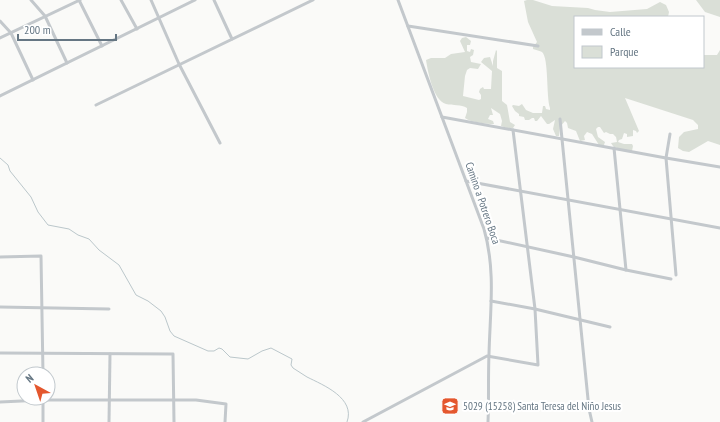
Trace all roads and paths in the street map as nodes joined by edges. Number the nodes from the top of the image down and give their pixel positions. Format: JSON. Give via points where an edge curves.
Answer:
{"nodes":[{"id":1,"x":31,"y":0,"type":"edge"},
{"id":2,"x":79,"y":0,"type":"edge"},
{"id":3,"x":121,"y":0,"type":"edge"},
{"id":4,"x":151,"y":0,"type":"edge"},
{"id":5,"x":195,"y":0,"type":"edge"},
{"id":6,"x":214,"y":0,"type":"edge"},
{"id":7,"x":313,"y":0,"type":"edge"},
{"id":8,"x":398,"y":0,"type":"edge"},
{"id":9,"x":45,"y":16,"type":"junction"},
{"id":10,"x":158,"y":18,"type":"junction"},
{"id":11,"x":0,"y":21,"type":"edge"},
{"id":12,"x":408,"y":26,"type":"junction"},
{"id":13,"x":137,"y":29,"type":"junction"},
{"id":14,"x":11,"y":33,"type":"junction"},
{"id":15,"x":0,"y":38,"type":"edge"},
{"id":16,"x":232,"y":39,"type":"junction"},
{"id":17,"x":102,"y":46,"type":"junction"},
{"id":18,"x":538,"y":46,"type":"dead end"},
{"id":19,"x":67,"y":63,"type":"junction"},
{"id":20,"x":180,"y":64,"type":"junction"},
{"id":21,"x":33,"y":80,"type":"junction"},
{"id":22,"x":0,"y":94,"type":"edge"},
{"id":23,"x":96,"y":105,"type":"dead end"},
{"id":24,"x":442,"y":118,"type":"junction"},
{"id":25,"x":560,"y":119,"type":"dead end"},
{"id":26,"x":513,"y":130,"type":"junction"},
{"id":27,"x":670,"y":134,"type":"dead end"},
{"id":28,"x":562,"y":139,"type":"junction"},
{"id":29,"x":220,"y":143,"type":"dead end"},
{"id":30,"x":614,"y":148,"type":"junction"},
{"id":31,"x":666,"y":158,"type":"junction"},
{"id":32,"x":720,"y":167,"type":"edge"},
{"id":33,"x":466,"y":181,"type":"junction"},
{"id":34,"x":521,"y":191,"type":"junction"},
{"id":35,"x":568,"y":200,"type":"junction"},
{"id":36,"x":620,"y":210,"type":"junction"},
{"id":37,"x":672,"y":219,"type":"junction"},
{"id":38,"x":720,"y":228,"type":"edge"},
{"id":39,"x":487,"y":238,"type":"junction"},
{"id":40,"x":528,"y":247,"type":"junction"},
{"id":41,"x":0,"y":257,"type":"edge"},
{"id":42,"x":574,"y":257,"type":"junction"},
{"id":43,"x":626,"y":270,"type":"junction"},
{"id":44,"x":676,"y":275,"type":"dead end"},
{"id":45,"x":671,"y":279,"type":"dead end"},
{"id":46,"x":491,"y":301,"type":"junction"},
{"id":47,"x":0,"y":307,"type":"edge"},
{"id":48,"x":42,"y":308,"type":"junction"},
{"id":49,"x":109,"y":308,"type":"dead end"},
{"id":50,"x":534,"y":309,"type":"junction"},
{"id":51,"x":580,"y":320,"type":"junction"},
{"id":52,"x":610,"y":327,"type":"dead end"},
{"id":53,"x":0,"y":353,"type":"edge"},
{"id":54,"x":43,"y":353,"type":"junction"},
{"id":55,"x":110,"y":354,"type":"junction"},
{"id":56,"x":489,"y":356,"type":"junction"},
{"id":57,"x":43,"y":366,"type":"edge"},
{"id":58,"x":56,"y":399,"type":"edge"},
{"id":59,"x":174,"y":400,"type":"junction"},
{"id":60,"x":16,"y":401,"type":"edge"},
{"id":61,"x":109,"y":401,"type":"junction"},
{"id":62,"x":0,"y":402,"type":"edge"},
{"id":63,"x":43,"y":406,"type":"edge"},
{"id":64,"x":43,"y":422,"type":"edge"},
{"id":65,"x":109,"y":422,"type":"edge"},
{"id":66,"x":174,"y":422,"type":"edge"},
{"id":67,"x":225,"y":422,"type":"edge"},
{"id":68,"x":363,"y":422,"type":"edge"},
{"id":69,"x":488,"y":422,"type":"edge"},
{"id":70,"x":592,"y":422,"type":"edge"}],
"edges":[{"from":1,"to":9,"type":"street"},
{"from":2,"to":9,"type":"street"},
{"from":2,"to":17,"type":"street"},
{"from":3,"to":13,"type":"street"},
{"from":4,"to":10,"type":"street"},
{"from":5,"to":10,"type":"street"},
{"from":6,"to":16,"type":"street"},
{"from":7,"to":16,"type":"street"},
{"from":8,"to":12,"type":"street","name":"Camino a Potrero Boca"},
{"from":9,"to":14,"type":"street"},
{"from":9,"to":19,"type":"street"},
{"from":10,"to":13,"type":"street"},
{"from":10,"to":20,"type":"street"},
{"from":11,"to":14,"type":"street"},
{"from":12,"to":18,"type":"street"},
{"from":12,"to":24,"type":"street","name":"Camino a Potrero Boca"},
{"from":13,"to":17,"type":"street"},
{"from":14,"to":15,"type":"street"},
{"from":14,"to":21,"type":"street"},
{"from":16,"to":20,"type":"street"},
{"from":17,"to":19,"type":"street"},
{"from":19,"to":21,"type":"street"},
{"from":20,"to":23,"type":"street"},
{"from":20,"to":29,"type":"street"},
{"from":21,"to":22,"type":"street"},
{"from":24,"to":26,"type":"street"},
{"from":24,"to":33,"type":"street","name":"Camino a Potrero Boca"},
{"from":25,"to":28,"type":"street"},
{"from":26,"to":28,"type":"street"},
{"from":26,"to":34,"type":"street"},
{"from":27,"to":31,"type":"street"},
{"from":28,"to":30,"type":"street"},
{"from":28,"to":35,"type":"street"},
{"from":30,"to":31,"type":"street"},
{"from":30,"to":36,"type":"street"},
{"from":31,"to":32,"type":"street"},
{"from":31,"to":37,"type":"street"},
{"from":33,"to":34,"type":"street"},
{"from":33,"to":39,"type":"street","name":"Camino a Potrero Boca"},
{"from":34,"to":35,"type":"street"},
{"from":34,"to":40,"type":"street"},
{"from":35,"to":36,"type":"street"},
{"from":35,"to":42,"type":"street"},
{"from":36,"to":37,"type":"street"},
{"from":36,"to":43,"type":"street"},
{"from":37,"to":38,"type":"street"},
{"from":37,"to":44,"type":"street"},
{"from":39,"to":40,"type":"street"},
{"from":39,"to":46,"type":"street","name":"Camino a Potrero Boca","via":[[491,259]]},
{"from":40,"to":42,"type":"street"},
{"from":40,"to":50,"type":"street"},
{"from":41,"to":48,"type":"street","via":[[41,256]]},
{"from":42,"to":43,"type":"street"},
{"from":42,"to":51,"type":"street"},
{"from":43,"to":45,"type":"street"},
{"from":46,"to":50,"type":"street"},
{"from":46,"to":56,"type":"street","name":"Camino a Potrero Boca"},
{"from":47,"to":48,"type":"street"},
{"from":48,"to":49,"type":"street"},
{"from":48,"to":54,"type":"street"},
{"from":50,"to":51,"type":"street"},
{"from":50,"to":56,"type":"street","via":[[538,365]]},
{"from":51,"to":52,"type":"street"},
{"from":51,"to":70,"type":"street"},
{"from":53,"to":54,"type":"street"},
{"from":54,"to":55,"type":"street"},
{"from":54,"to":57,"type":"street"},
{"from":55,"to":59,"type":"street","via":[[173,354]]},
{"from":55,"to":61,"type":"street"},
{"from":56,"to":68,"type":"street"},
{"from":56,"to":69,"type":"street","name":"Camino a Potrero Boca"},
{"from":58,"to":61,"type":"street"},
{"from":59,"to":61,"type":"street"},
{"from":59,"to":66,"type":"street"},
{"from":59,"to":67,"type":"street","via":[[226,404]]},
{"from":60,"to":62,"type":"street"},
{"from":61,"to":65,"type":"street"},
{"from":63,"to":64,"type":"street"}]}
